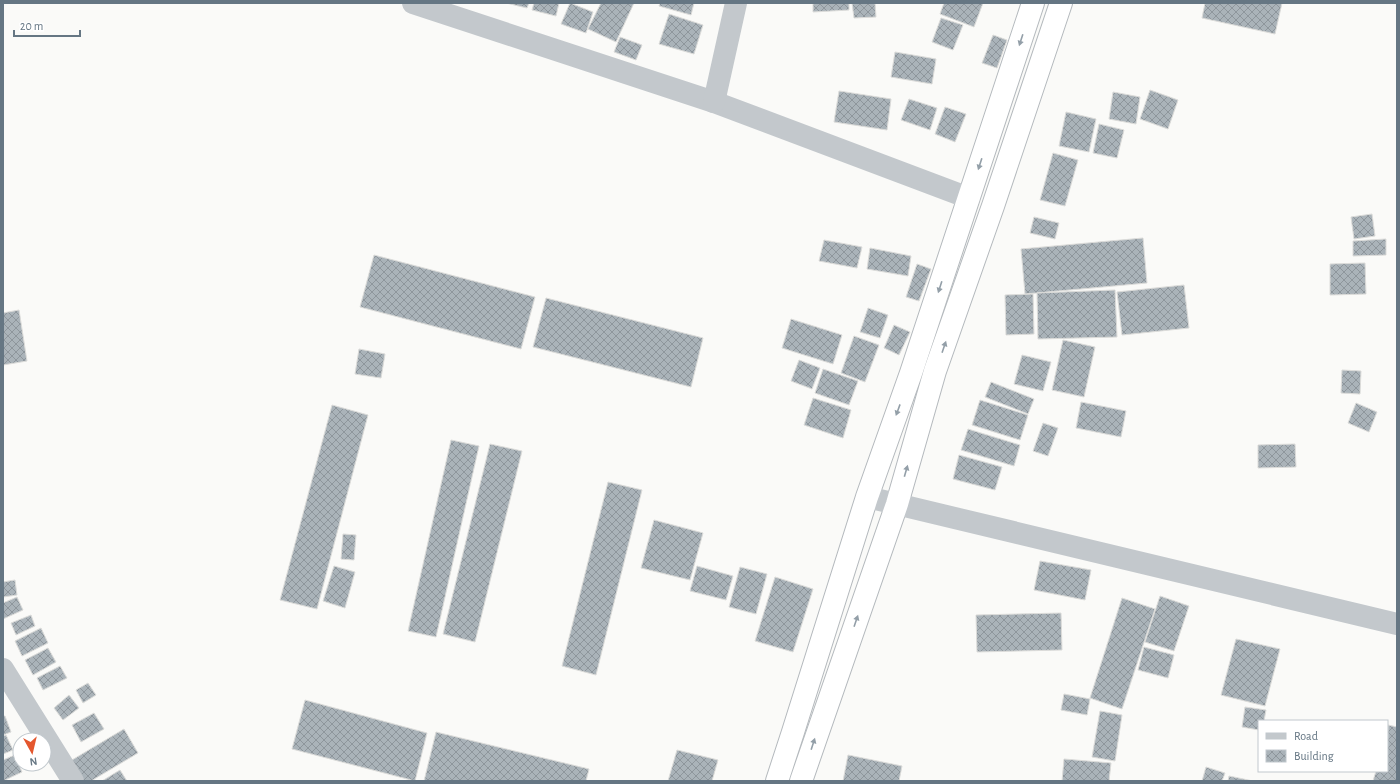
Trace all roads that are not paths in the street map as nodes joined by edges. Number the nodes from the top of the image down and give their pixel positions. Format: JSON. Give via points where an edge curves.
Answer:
{"nodes":[{"id":1,"x":413,"y":3,"type":"edge"},
{"id":2,"x":736,"y":3,"type":"edge"},
{"id":3,"x":1033,"y":3,"type":"edge"},
{"id":4,"x":1061,"y":3,"type":"edge"},
{"id":5,"x":714,"y":102,"type":"junction"},
{"id":6,"x":969,"y":198,"type":"junction"},
{"id":7,"x":867,"y":497,"type":"junction"},
{"id":8,"x":897,"y":504,"type":"junction"},
{"id":9,"x":1397,"y":624,"type":"edge"},
{"id":10,"x":3,"y":669,"type":"edge"},
{"id":11,"x":73,"y":781,"type":"edge"},
{"id":12,"x":777,"y":781,"type":"edge"},
{"id":13,"x":802,"y":781,"type":"edge"}],
"edges":[{"from":1,"to":5,"type":"street"},
{"from":2,"to":5,"type":"street"},
{"from":3,"to":6,"type":"highway","one_way":true},
{"from":8,"to":4,"type":"highway","one_way":true,"via":[[935,371]]},
{"from":5,"to":6,"type":"street"},
{"from":6,"to":7,"type":"highway","one_way":true,"via":[[912,373]]},
{"from":7,"to":8,"type":"street"},
{"from":7,"to":12,"type":"highway"},
{"from":8,"to":9,"type":"street"},
{"from":13,"to":8,"type":"highway","one_way":true},
{"from":10,"to":11,"type":"street"}]}
